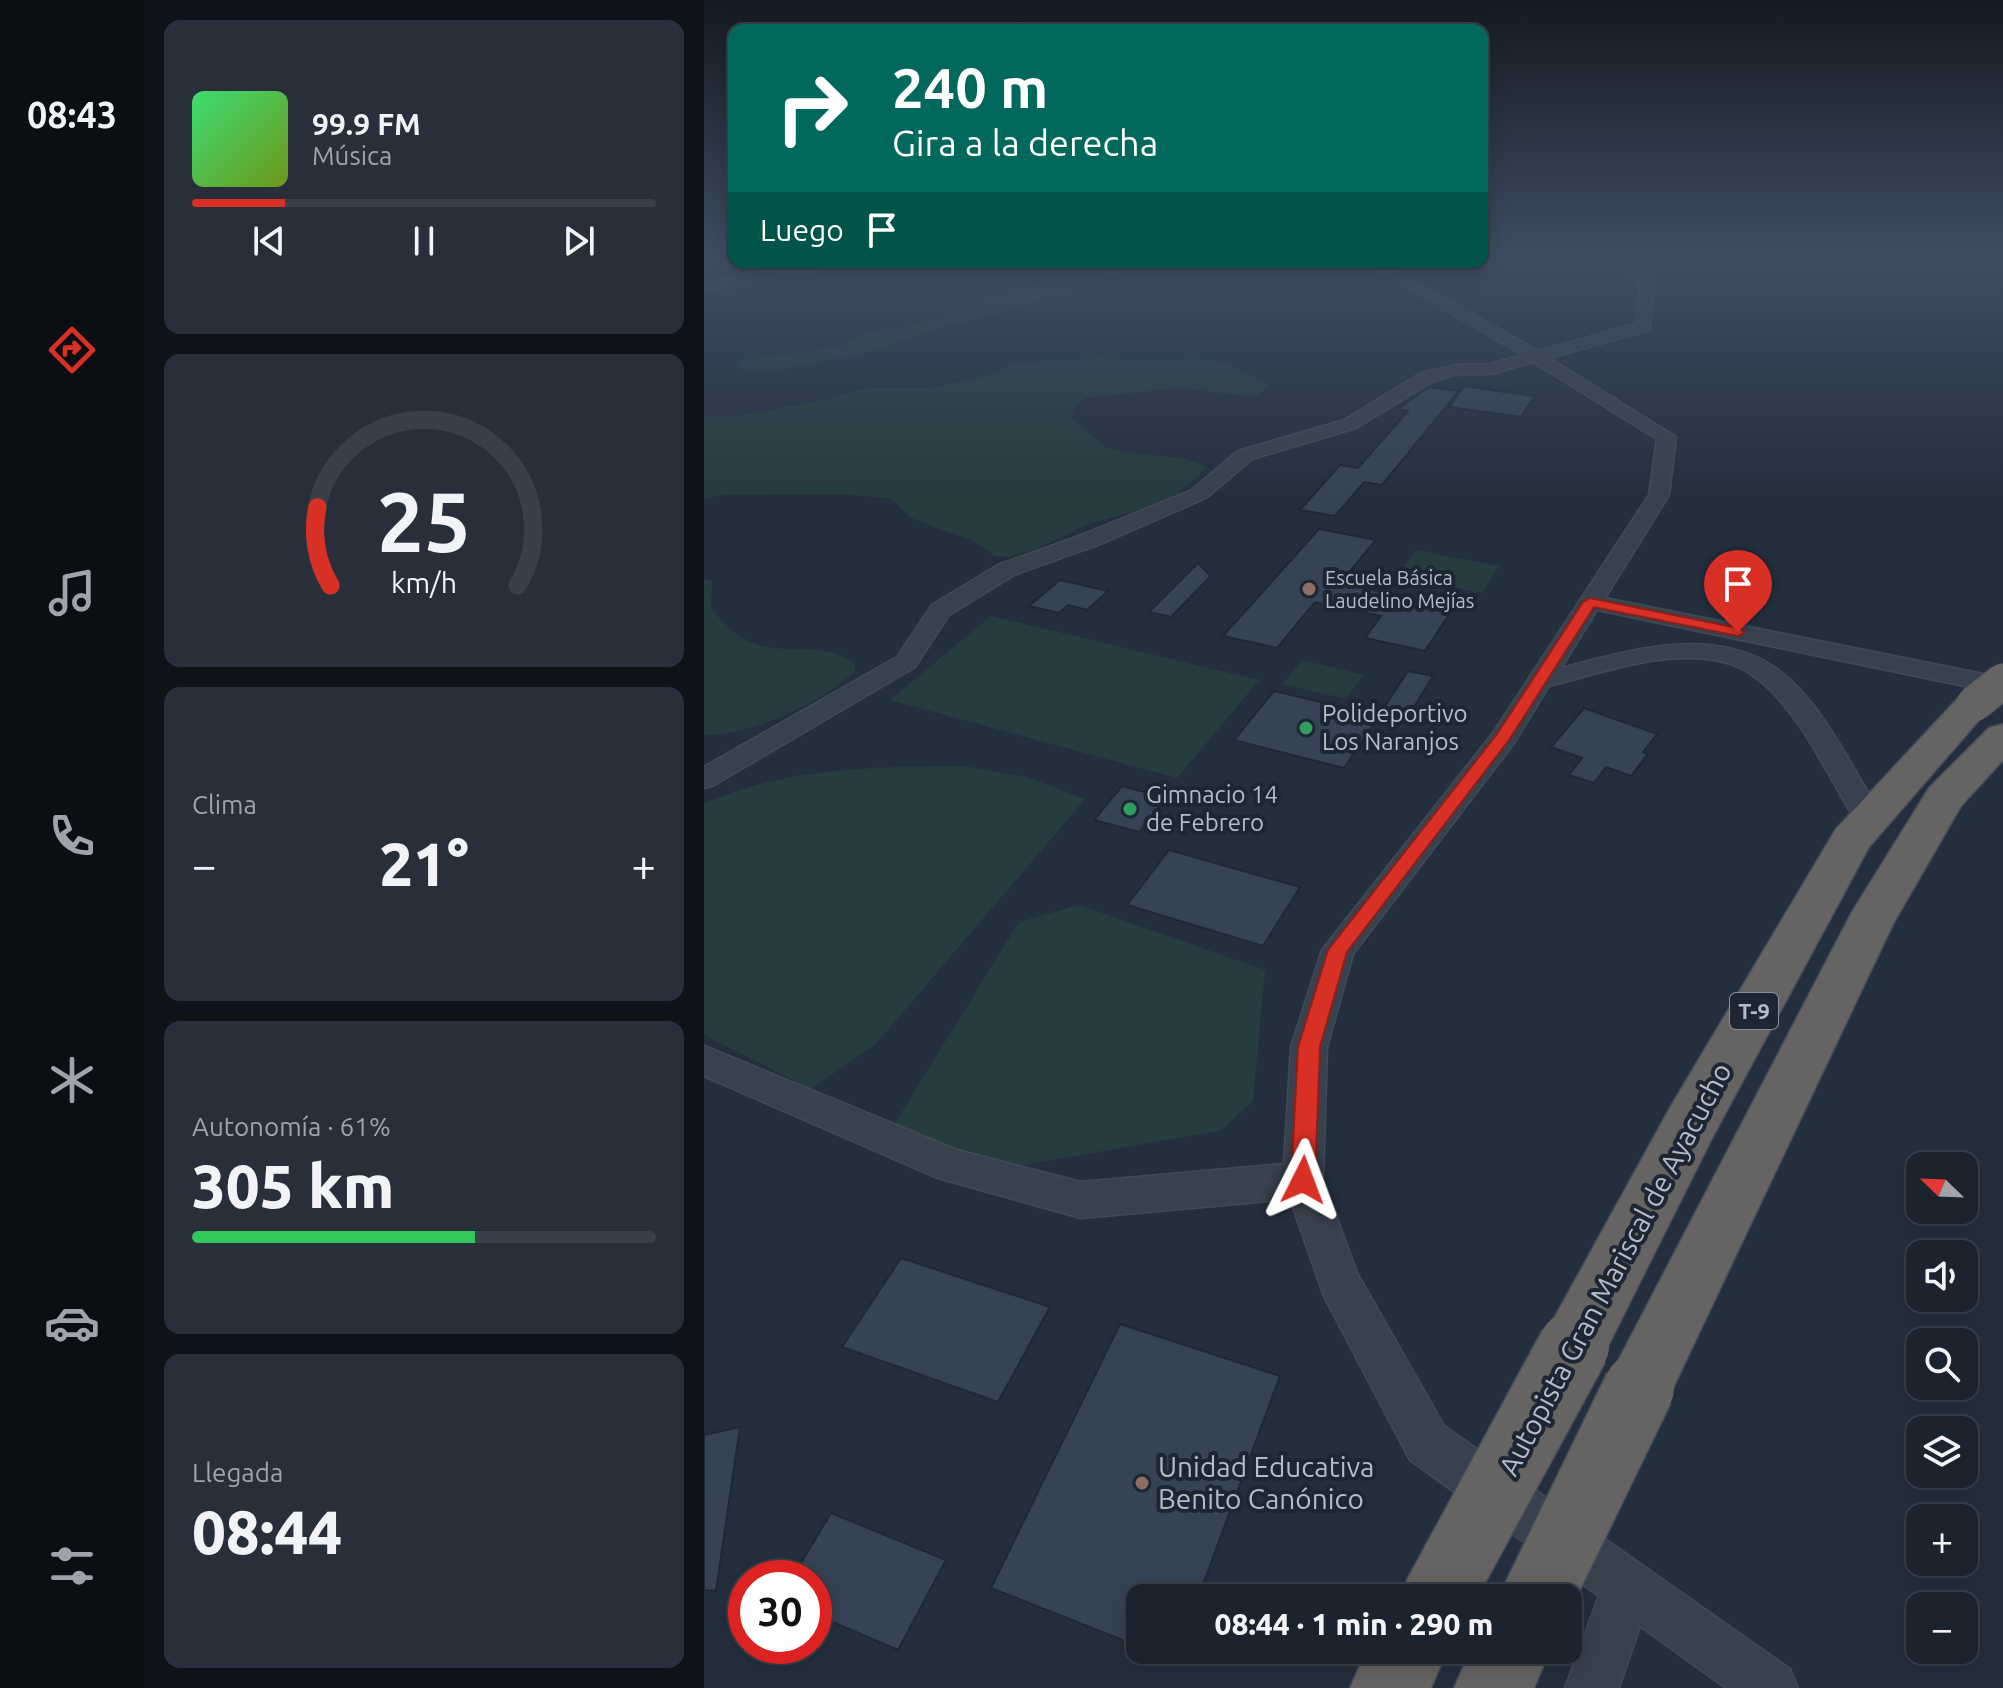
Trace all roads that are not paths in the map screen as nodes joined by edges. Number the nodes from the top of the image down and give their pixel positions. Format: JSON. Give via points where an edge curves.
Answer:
{"nodes":[{"id":1,"x":1501,"y":337,"type":"edge"},
{"id":2,"x":1609,"y":337,"type":"edge"},
{"id":3,"x":1536,"y":357,"type":"junction"},
{"id":4,"x":1590,"y":602,"type":"junction"},
{"id":5,"x":1539,"y":681,"type":"junction"},
{"id":6,"x":1996,"y":702,"type":"edge"},
{"id":7,"x":704,"y":779,"type":"edge"},
{"id":8,"x":1869,"y":819,"type":"junction"},
{"id":9,"x":704,"y":1060,"type":"edge"},
{"id":10,"x":1303,"y":1180,"type":"junction"},
{"id":11,"x":1445,"y":1584,"type":"edge"},
{"id":12,"x":1544,"y":1584,"type":"edge"},
{"id":13,"x":1628,"y":1587,"type":"junction"},
{"id":14,"x":1402,"y":1664,"type":"edge"},
{"id":15,"x":1505,"y":1664,"type":"edge"},
{"id":16,"x":1389,"y":1688,"type":"edge"},
{"id":17,"x":1493,"y":1688,"type":"edge"},
{"id":18,"x":1592,"y":1688,"type":"edge"},
{"id":19,"x":1771,"y":1688,"type":"edge"}],
"edges":[{"from":1,"to":3,"type":"street"},
{"from":2,"to":3,"type":"street"},
{"from":3,"to":4,"type":"street","via":[[1667,437],[1659,495]]},
{"from":3,"to":7,"type":"street","via":[[1427,377],[1350,424],[1245,455],[1199,494],[1006,570],[940,610],[906,662]]},
{"from":4,"to":5,"type":"street"},
{"from":4,"to":6,"type":"street"},
{"from":5,"to":8,"type":"street","via":[[1645,656],[1704,653],[1740,661],[1765,672],[1802,713]]},
{"from":5,"to":10,"type":"street","via":[[1504,737],[1338,950],[1309,1047]]},
{"from":6,"to":8,"type":"highway","name":"Autopista Gran Mariscal de Ayacucho","number":"T-9"},
{"from":6,"to":12,"type":"highway","number":"T-9","bridge":true,"via":[[1869,924]]},
{"from":8,"to":11,"type":"highway","name":"Autopista Gran Mariscal de Ayacucho","number":"T-9","bridge":true,"via":[[1851,839],[1714,1082]]},
{"from":9,"to":10,"type":"street","via":[[952,1166],[1081,1200]]},
{"from":10,"to":13,"type":"street","via":[[1339,1282],[1427,1443]]},
{"from":13,"to":18,"type":"street"},
{"from":13,"to":19,"type":"street"},
{"from":14,"to":16,"type":"highway"},
{"from":15,"to":17,"type":"highway"}]}
